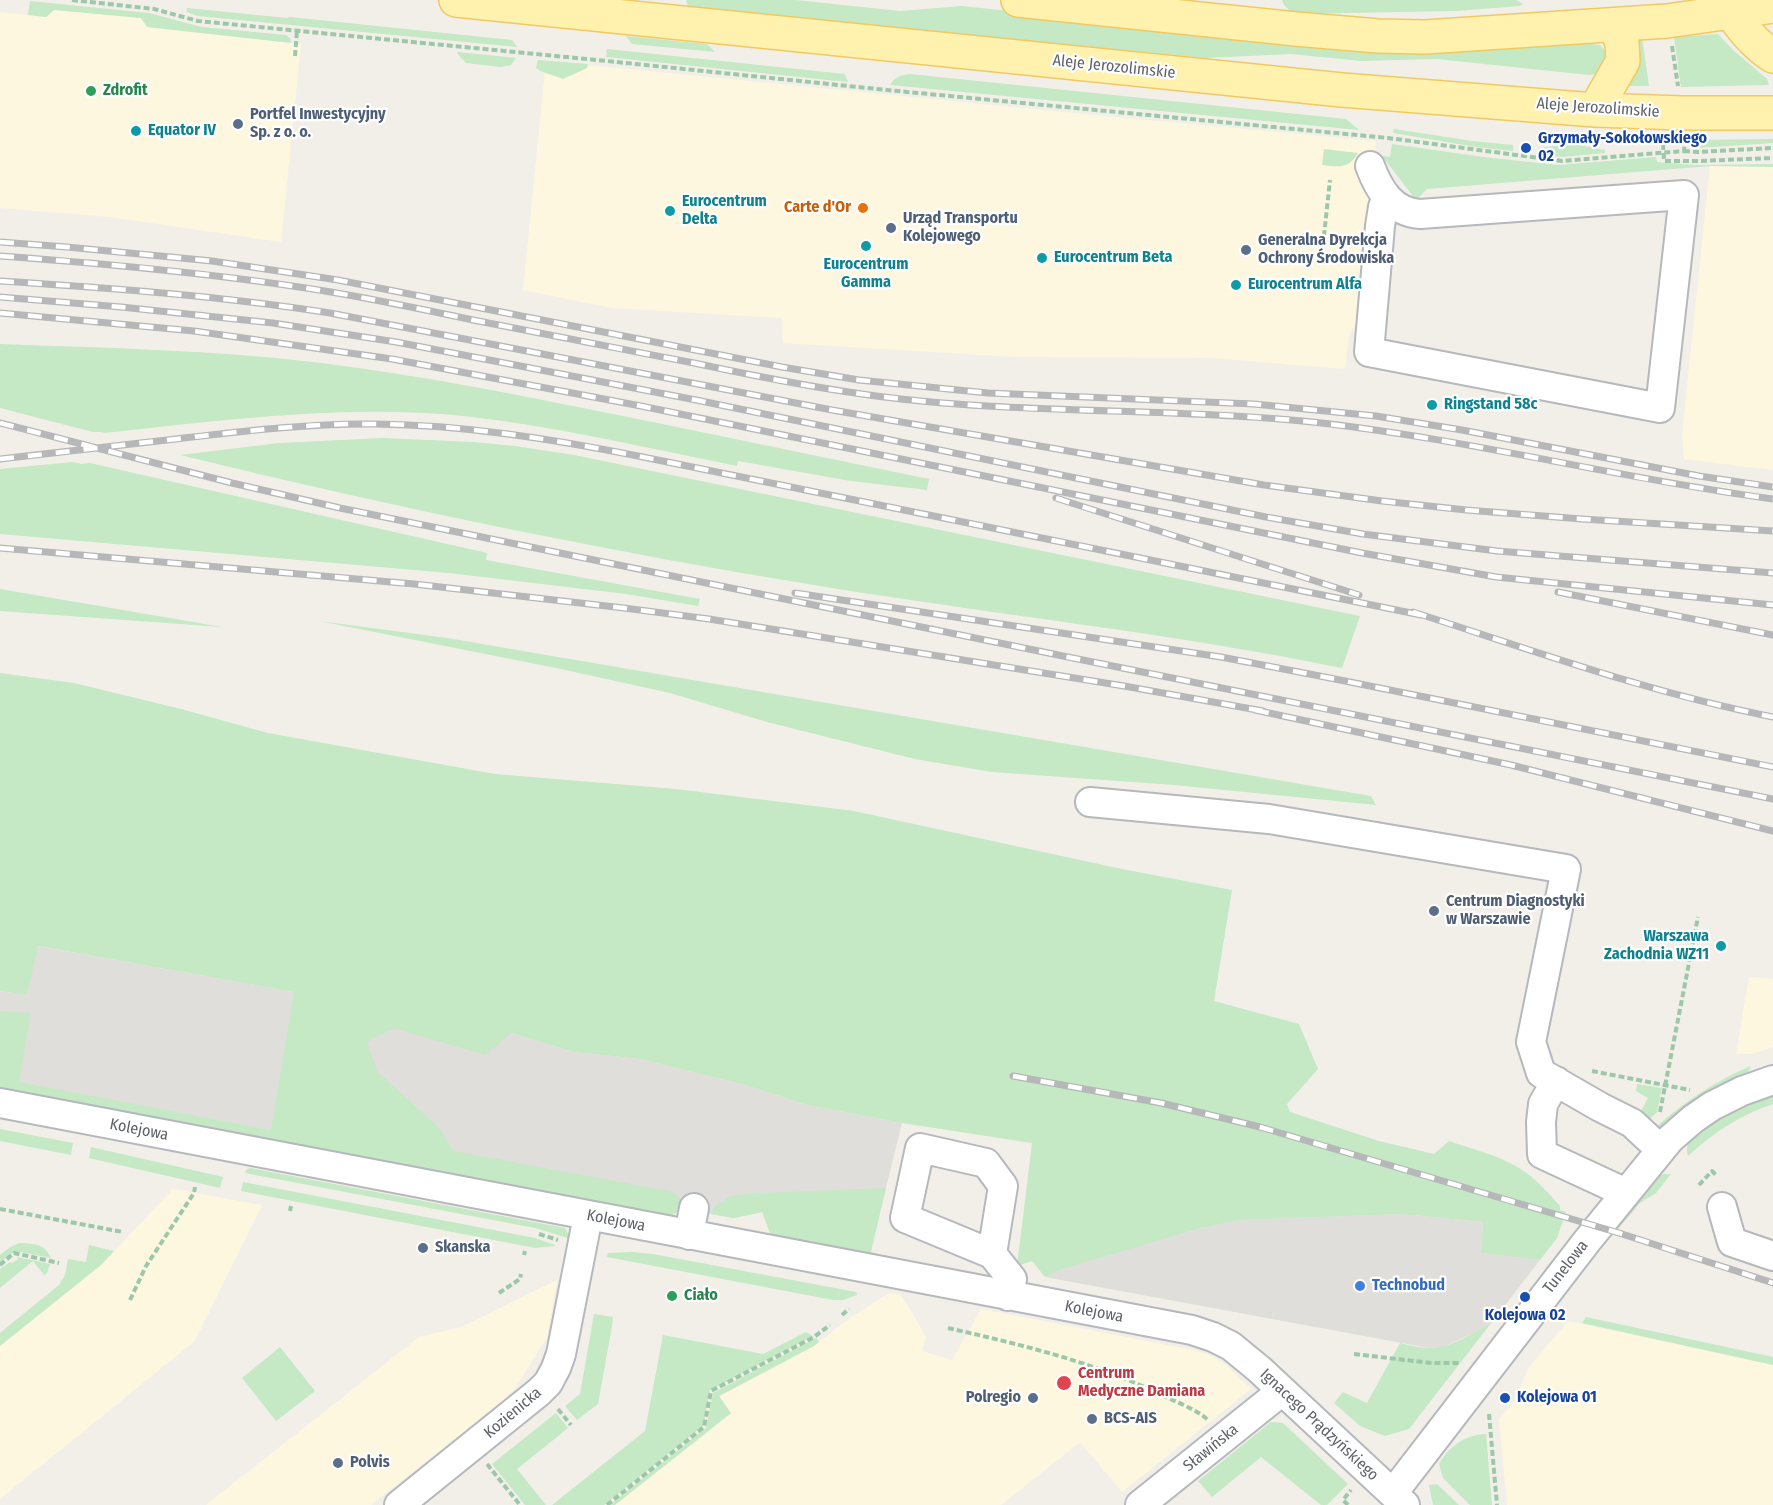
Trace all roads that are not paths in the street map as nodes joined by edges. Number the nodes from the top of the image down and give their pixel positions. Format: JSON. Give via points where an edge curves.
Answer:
{"nodes":[{"id":1,"x":456,"y":0,"type":"edge"},
{"id":2,"x":1018,"y":0,"type":"edge"},
{"id":3,"x":1727,"y":6,"type":"edge"},
{"id":4,"x":1773,"y":6,"type":"edge"},
{"id":5,"x":651,"y":10,"type":"edge"},
{"id":6,"x":1615,"y":25,"type":"junction"},
{"id":7,"x":1773,"y":56,"type":"edge"},
{"id":8,"x":1595,"y":110,"type":"junction"},
{"id":9,"x":1773,"y":113,"type":"edge"},
{"id":10,"x":1370,"y":166,"type":"dead end"},
{"id":11,"x":1387,"y":198,"type":"junction"},
{"id":12,"x":1090,"y":802,"type":"dead end"},
{"id":13,"x":1773,"y":1080,"type":"edge"},
{"id":14,"x":1565,"y":1086,"type":"junction"},
{"id":15,"x":0,"y":1103,"type":"edge"},
{"id":16,"x":1661,"y":1150,"type":"junction"},
{"id":17,"x":1626,"y":1192,"type":"junction"},
{"id":18,"x":1722,"y":1207,"type":"dead end"},
{"id":19,"x":588,"y":1216,"type":"junction"},
{"id":20,"x":992,"y":1254,"type":"dead end"},
{"id":21,"x":1773,"y":1256,"type":"edge"},
{"id":22,"x":1008,"y":1296,"type":"junction"},
{"id":23,"x":1231,"y":1346,"type":"joint"},
{"id":24,"x":1282,"y":1391,"type":"junction"},
{"id":25,"x":1399,"y":1499,"type":"edge"},
{"id":26,"x":399,"y":1505,"type":"edge"},
{"id":27,"x":1140,"y":1505,"type":"edge"}],
"edges":[{"from":1,"to":5,"type":"main road","name":"Aleje Jerozolimskie"},
{"from":2,"to":6,"type":"main road","via":[[1378,36],[1425,37]]},
{"from":3,"to":4,"type":"main road"},
{"from":3,"to":6,"type":"main road","via":[[1667,21]]},
{"from":3,"to":7,"type":"main road","via":[[1748,34]]},
{"from":5,"to":8,"type":"main road","name":"Aleje Jerozolimskie","via":[[1342,90]]},
{"from":6,"to":8,"type":"main road","via":[[1622,43],[1623,62]]},
{"from":8,"to":9,"type":"main road","name":"Aleje Jerozolimskie"},
{"from":10,"to":11,"type":"street"},
{"from":11,"to":11,"type":"street","via":[[1403,211],[1420,214],[1684,195],[1660,408],[1369,351],[1380,226]]},
{"from":12,"to":14,"type":"street","via":[[1269,819],[1566,869],[1531,1042],[1541,1072]]},
{"from":13,"to":16,"type":"street","name":"Tunelowa","via":[[1742,1090],[1702,1112]]},
{"from":14,"to":16,"type":"street","via":[[1632,1123]]},
{"from":14,"to":17,"type":"street","via":[[1543,1104],[1542,1154]]},
{"from":15,"to":19,"type":"street","name":"Kolejowa"},
{"from":16,"to":17,"type":"street","name":"Tunelowa"},
{"from":17,"to":25,"type":"street","name":"Tunelowa","via":[[1558,1277]]},
{"from":18,"to":21,"type":"street","via":[[1732,1242]]},
{"from":19,"to":22,"type":"street","name":"Kolejowa","via":[[692,1222]]},
{"from":19,"to":26,"type":"street","name":"Kozienicka","via":[[561,1354],[548,1383]]},
{"from":20,"to":22,"type":"street","via":[[1012,1279]]},
{"from":22,"to":23,"type":"street","name":"Kolejowa","via":[[1192,1330]]},
{"from":23,"to":24,"type":"street","name":"Ignacego Prądzyńskiego"},
{"from":24,"to":25,"type":"street","name":"Ignacego Prądzyńskiego"},
{"from":24,"to":27,"type":"street","name":"Sławińska"}]}
